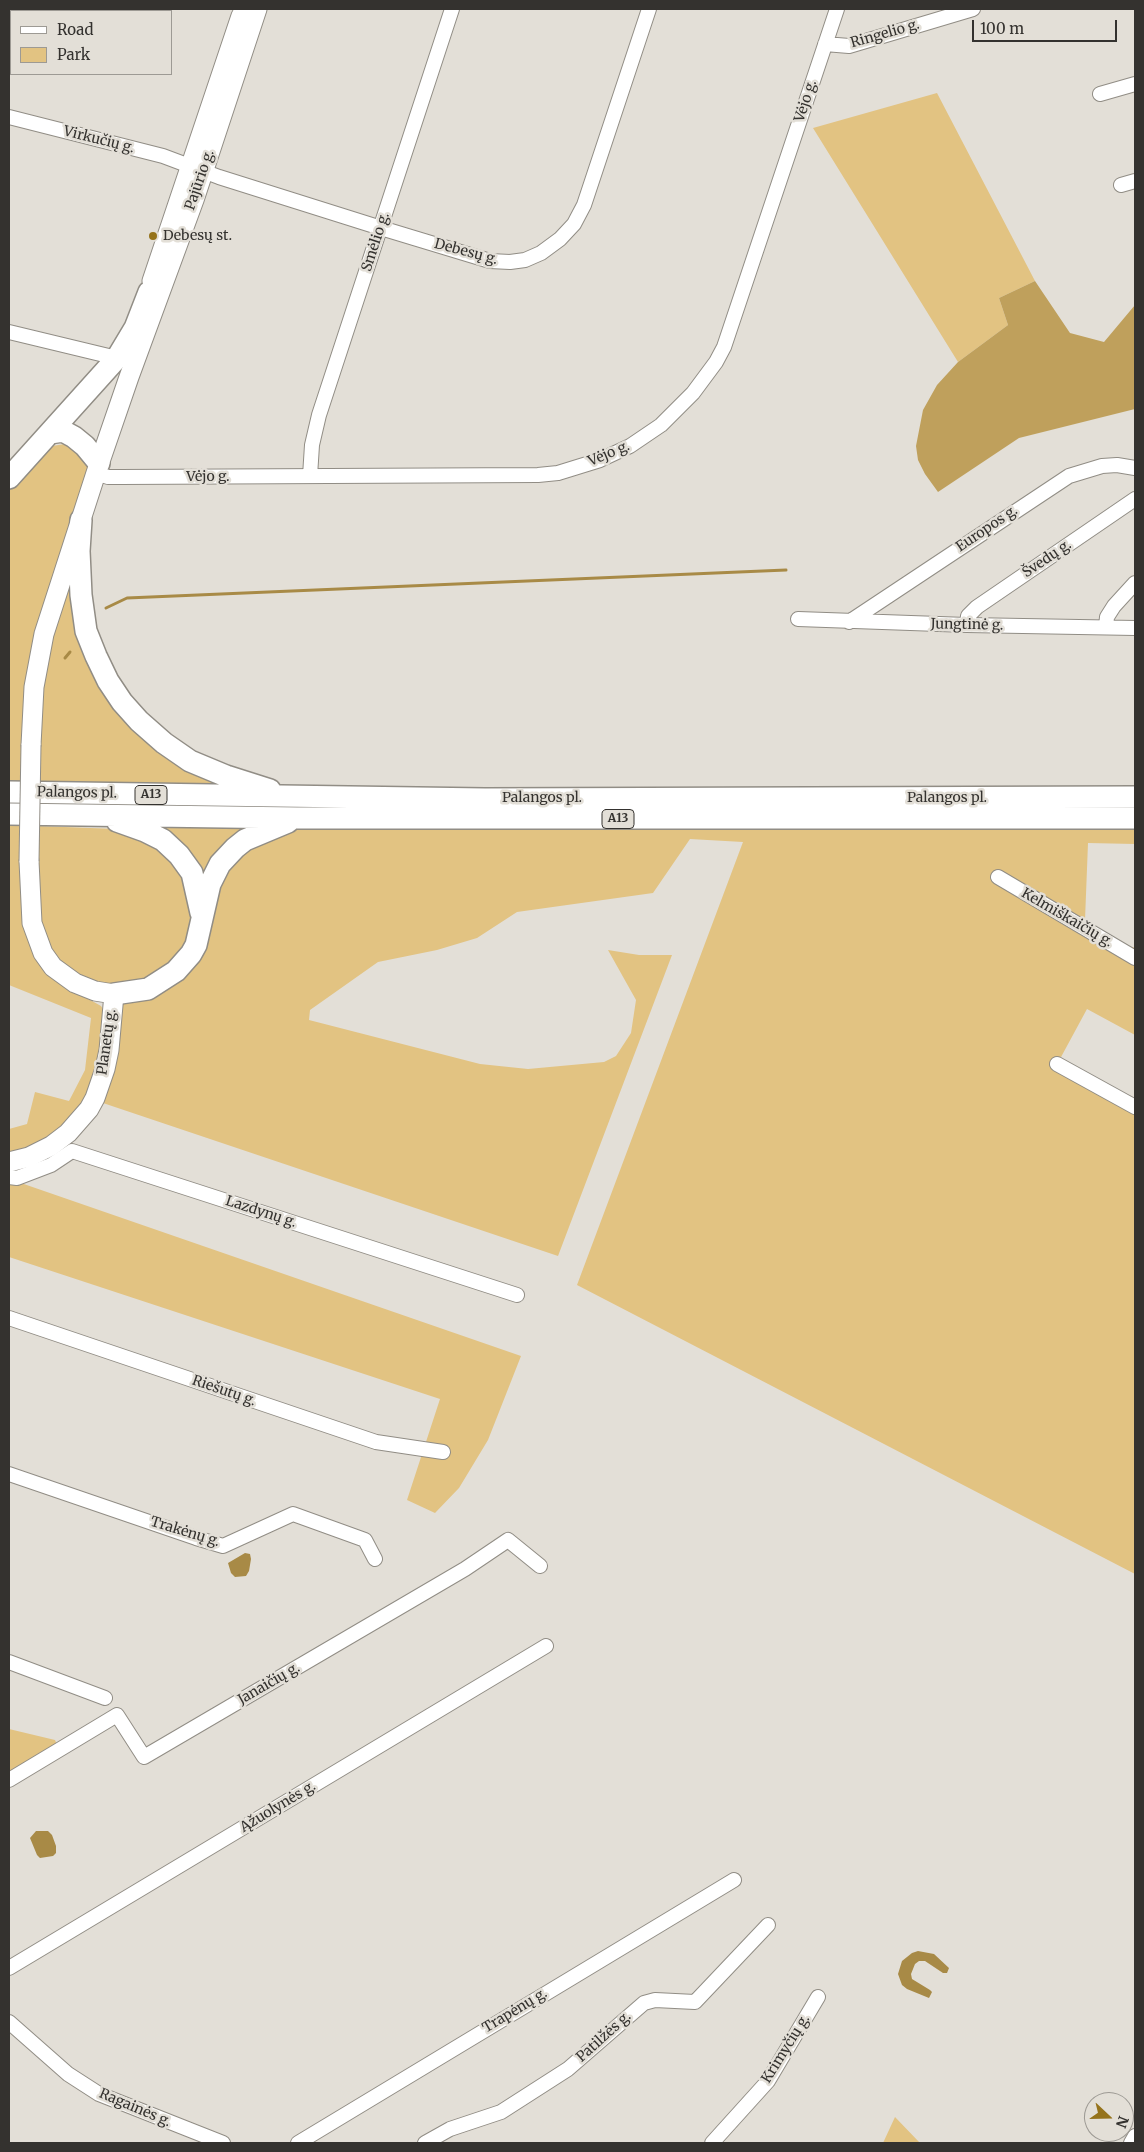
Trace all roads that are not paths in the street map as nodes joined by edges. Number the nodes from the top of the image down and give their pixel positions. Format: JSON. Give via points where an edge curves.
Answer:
{"nodes":[{"id":1,"x":243,"y":9,"type":"edge"},
{"id":2,"x":257,"y":9,"type":"edge"},
{"id":3,"x":452,"y":9,"type":"edge"},
{"id":4,"x":649,"y":9,"type":"edge"},
{"id":5,"x":837,"y":9,"type":"edge"},
{"id":6,"x":973,"y":9,"type":"edge"},
{"id":7,"x":950,"y":12,"type":"edge"},
{"id":8,"x":825,"y":44,"type":"junction"},
{"id":9,"x":1135,"y":84,"type":"edge"},
{"id":10,"x":1100,"y":94,"type":"dead end"},
{"id":11,"x":9,"y":117,"type":"edge"},
{"id":12,"x":196,"y":168,"type":"junction"},
{"id":13,"x":1135,"y":181,"type":"edge"},
{"id":14,"x":1121,"y":185,"type":"dead end"},
{"id":15,"x":381,"y":228,"type":"junction"},
{"id":16,"x":149,"y":292,"type":"junction"},
{"id":17,"x":9,"y":332,"type":"edge"},
{"id":18,"x":117,"y":358,"type":"junction"},
{"id":19,"x":129,"y":377,"type":"junction"},
{"id":20,"x":50,"y":433,"type":"junction"},
{"id":21,"x":98,"y":468,"type":"junction"},
{"id":22,"x":1135,"y":468,"type":"edge"},
{"id":23,"x":310,"y":476,"type":"junction"},
{"id":24,"x":9,"y":478,"type":"edge"},
{"id":25,"x":1135,"y":499,"type":"edge"},
{"id":26,"x":81,"y":520,"type":"junction"},
{"id":27,"x":1135,"y":583,"type":"edge"},
{"id":28,"x":798,"y":619,"type":"dead end"},
{"id":29,"x":849,"y":622,"type":"junction"},
{"id":30,"x":967,"y":625,"type":"junction"},
{"id":31,"x":1106,"y":627,"type":"junction"},
{"id":32,"x":1135,"y":628,"type":"edge"},
{"id":33,"x":9,"y":792,"type":"edge"},
{"id":34,"x":294,"y":797,"type":"junction"},
{"id":35,"x":1135,"y":797,"type":"edge"},
{"id":36,"x":9,"y":814,"type":"edge"},
{"id":37,"x":101,"y":815,"type":"junction"},
{"id":38,"x":297,"y":818,"type":"junction"},
{"id":39,"x":1135,"y":818,"type":"edge"},
{"id":40,"x":998,"y":877,"type":"dead end"},
{"id":41,"x":202,"y":918,"type":"junction"},
{"id":42,"x":1135,"y":958,"type":"edge"},
{"id":43,"x":114,"y":994,"type":"junction"},
{"id":44,"x":1056,"y":1064,"type":"dead end"},
{"id":45,"x":1135,"y":1107,"type":"edge"},
{"id":46,"x":9,"y":1162,"type":"edge"},
{"id":47,"x":9,"y":1177,"type":"edge"},
{"id":48,"x":517,"y":1295,"type":"dead end"},
{"id":49,"x":9,"y":1318,"type":"edge"},
{"id":50,"x":443,"y":1452,"type":"dead end"},
{"id":51,"x":9,"y":1474,"type":"edge"},
{"id":52,"x":376,"y":1559,"type":"dead end"},
{"id":53,"x":540,"y":1566,"type":"dead end"},
{"id":54,"x":546,"y":1646,"type":"dead end"},
{"id":55,"x":9,"y":1662,"type":"edge"},
{"id":56,"x":105,"y":1698,"type":"dead end"},
{"id":57,"x":9,"y":1780,"type":"edge"},
{"id":58,"x":734,"y":1880,"type":"dead end"},
{"id":59,"x":768,"y":1925,"type":"dead end"},
{"id":60,"x":9,"y":1968,"type":"edge"},
{"id":61,"x":818,"y":1998,"type":"dead end"},
{"id":62,"x":9,"y":2022,"type":"edge"},
{"id":63,"x":1135,"y":2136,"type":"edge"},
{"id":64,"x":434,"y":2141,"type":"edge"},
{"id":65,"x":223,"y":2143,"type":"edge"},
{"id":66,"x":298,"y":2143,"type":"edge"},
{"id":67,"x":712,"y":2143,"type":"edge"},
{"id":68,"x":1131,"y":2143,"type":"edge"}],
"edges":[{"from":1,"to":12,"type":"main road","name":"Pajūrio g."},
{"from":2,"to":12,"type":"main road","name":"Pajūrio g."},
{"from":3,"to":15,"type":"street","name":"Smėlio g."},
{"from":4,"to":15,"type":"street","name":"Debesų g.","via":[[584,205],[574,224],[560,239],[525,260],[490,261]]},
{"from":5,"to":8,"type":"street","name":"Vėjo g."},
{"from":6,"to":7,"type":"street","name":"Ringelio g."},
{"from":7,"to":8,"type":"street","name":"Ringelio g.","via":[[849,46]]},
{"from":8,"to":23,"type":"street","name":"Vėjo g.","via":[[724,347],[693,393],[661,425],[630,446],[600,460],[558,472],[518,476]]},
{"from":9,"to":10,"type":"street"},
{"from":11,"to":12,"type":"street","name":"Virkučių g.","via":[[112,142]]},
{"from":12,"to":15,"type":"street","name":"Debesų g."},
{"from":12,"to":16,"type":"main road","name":"Pajūrio g."},
{"from":12,"to":19,"type":"main road","name":"Pajūrio g."},
{"from":13,"to":14,"type":"street"},
{"from":15,"to":23,"type":"street","name":"Smėlio g.","via":[[319,415],[312,445]]},
{"from":16,"to":18,"type":"highway","via":[[135,328]]},
{"from":16,"to":19,"type":"main road","name":"Pajūrio g."},
{"from":17,"to":18,"type":"street"},
{"from":18,"to":20,"type":"highway"},
{"from":19,"to":21,"type":"main road","name":"Pajūrio g."},
{"from":20,"to":21,"type":"highway","via":[[63,431],[74,437],[85,446]]},
{"from":20,"to":24,"type":"highway"},
{"from":21,"to":23,"type":"street","name":"Vėjo g.","via":[[108,477]]},
{"from":21,"to":26,"type":"main road","name":"Pajūrio g."},
{"from":22,"to":29,"type":"street","name":"Europos g.","via":[[1102,466],[1069,476]]},
{"from":25,"to":30,"type":"street","name":"Švedų g.","via":[[977,606],[968,616]]},
{"from":26,"to":34,"type":"highway","via":[[79,569],[86,631],[108,681],[122,702],[139,722],[190,761]]},
{"from":26,"to":43,"type":"main road","name":"Pajūrio g.","bridge":true,"via":[[44,634],[32,706],[29,861],[32,923],[38,945],[53,968],[75,983]]},
{"from":27,"to":31,"type":"street","via":[[1114,606],[1107,617]]},
{"from":28,"to":29,"type":"street","name":"Jungtinė g."},
{"from":29,"to":30,"type":"street","name":"Jungtinė g."},
{"from":30,"to":31,"type":"street","name":"Jungtinė g."},
{"from":31,"to":32,"type":"street","name":"Jungtinė g."},
{"from":33,"to":34,"type":"highway","name":"Palangos pl.","number":"A13"},
{"from":34,"to":35,"type":"highway","name":"Palangos pl.","number":"A13"},
{"from":36,"to":37,"type":"highway","name":"Palangos pl.","number":"A13"},
{"from":37,"to":38,"type":"highway","name":"Palangos pl.","number":"A13"},
{"from":37,"to":41,"type":"highway","via":[[145,831],[172,848],[192,873]]},
{"from":38,"to":39,"type":"highway","name":"Palangos pl.","number":"A13"},
{"from":38,"to":41,"type":"highway","via":[[245,840],[228,855],[210,884]]},
{"from":40,"to":42,"type":"street","name":"Kelmiškaičių g."},
{"from":41,"to":43,"type":"highway","via":[[196,944],[176,971],[148,989]]},
{"from":43,"to":46,"type":"main road","name":"Planetų g.","via":[[105,1069],[89,1109],[51,1146]]},
{"from":44,"to":45,"type":"street"},
{"from":47,"to":48,"type":"street","name":"Lazdynų g.","via":[[17,1178],[51,1165],[72,1151]]},
{"from":49,"to":50,"type":"street","name":"Riešutų g.","via":[[376,1442]]},
{"from":51,"to":52,"type":"street","name":"Trakėnų g.","via":[[223,1546],[293,1514],[365,1540]]},
{"from":53,"to":57,"type":"street","name":"Janaičių g.","via":[[508,1540],[465,1569],[144,1757],[118,1715]]},
{"from":54,"to":60,"type":"street","name":"Ąžuolynės g."},
{"from":55,"to":56,"type":"street"},
{"from":58,"to":66,"type":"street","name":"Trapėnų g."},
{"from":59,"to":64,"type":"street","name":"Patilžės g.","via":[[695,2002],[649,2000],[586,2055],[501,2112],[461,2124]]},
{"from":61,"to":67,"type":"street","name":"Krimyčių g.","via":[[768,2081]]},
{"from":62,"to":65,"type":"street","name":"Ragainės g.","via":[[68,2074],[99,2094]]},
{"from":63,"to":68,"type":"street"}]}
